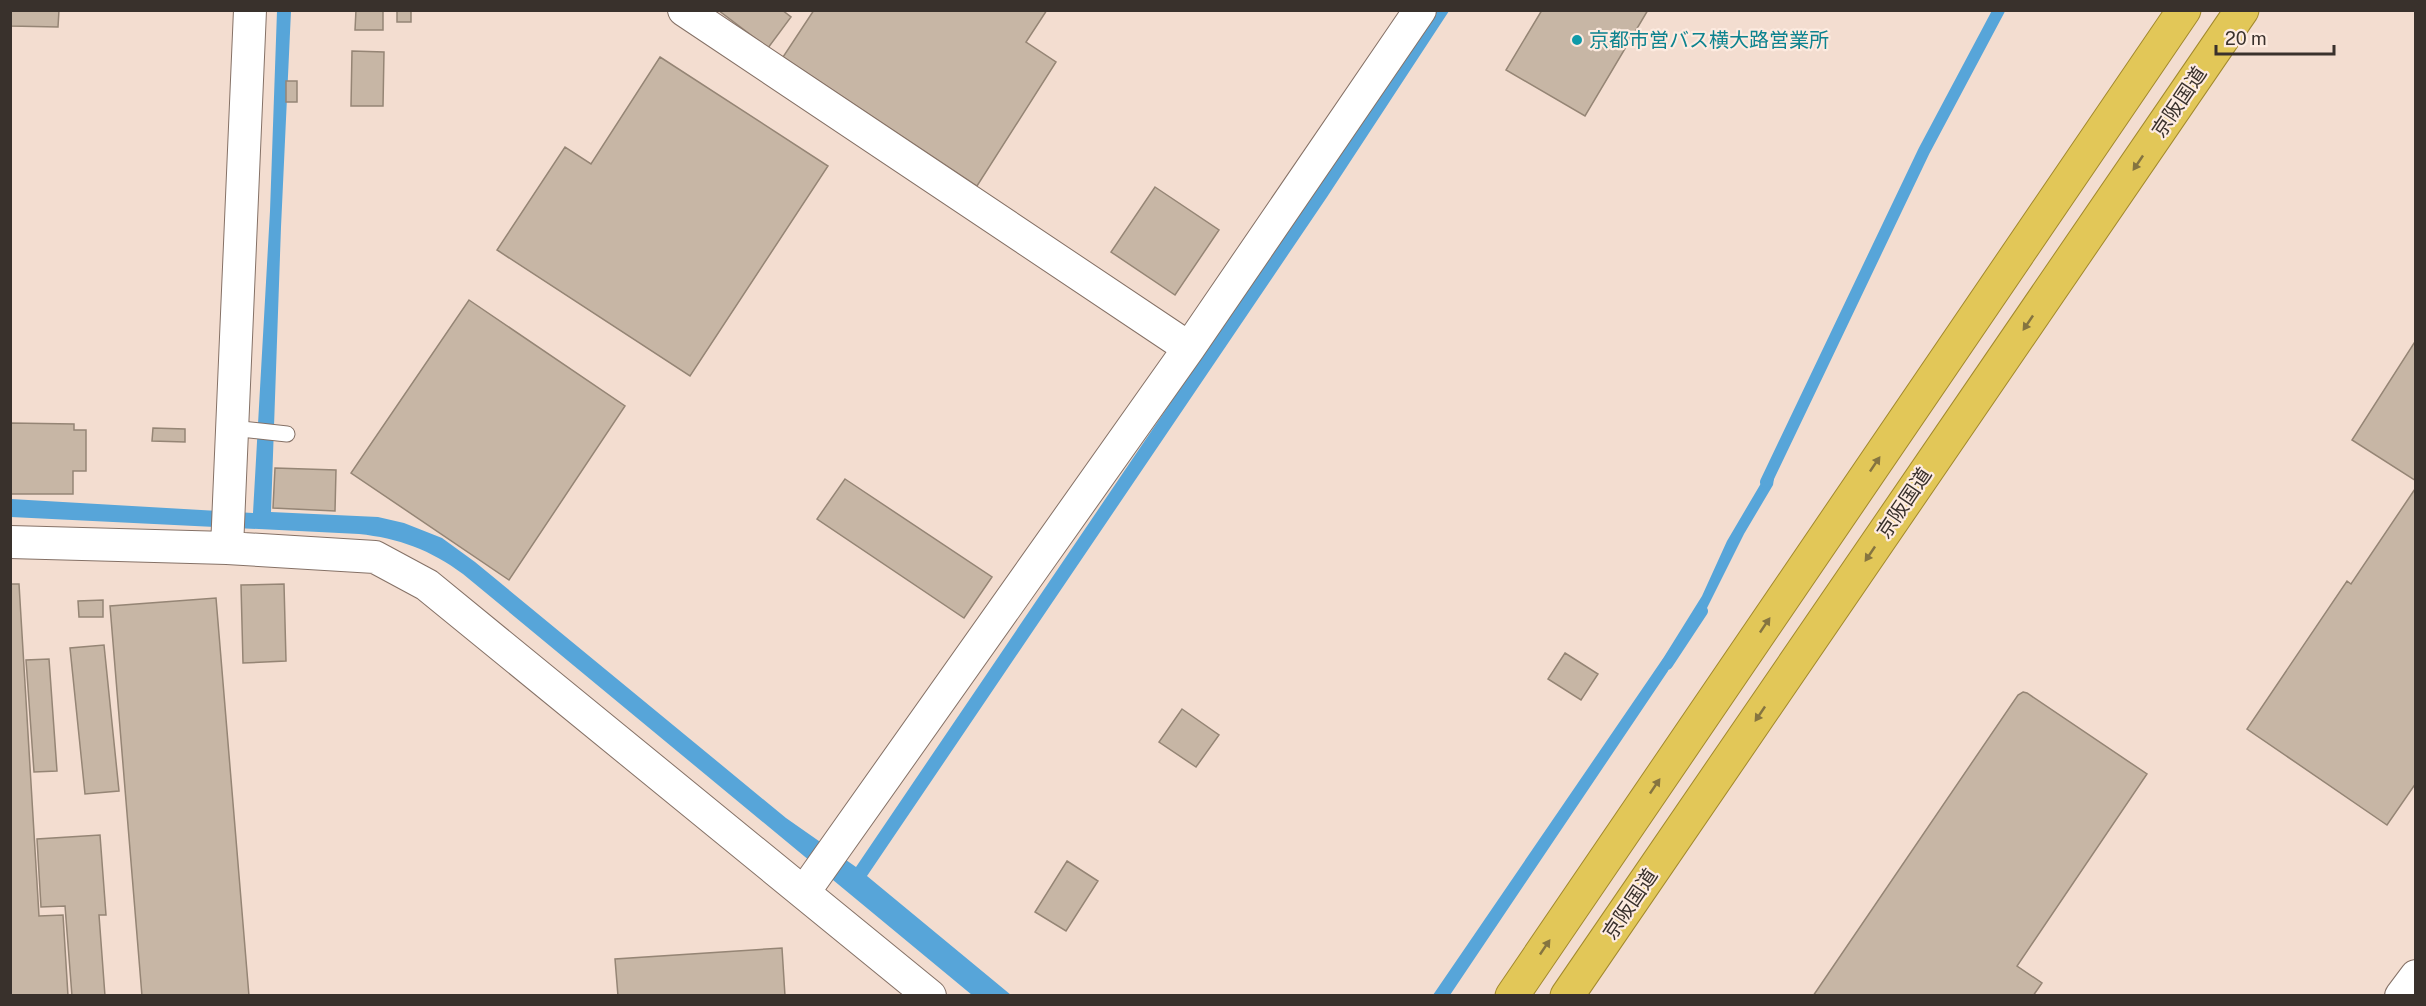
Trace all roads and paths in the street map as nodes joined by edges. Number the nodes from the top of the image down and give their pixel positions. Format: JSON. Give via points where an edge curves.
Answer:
{"nodes":[{"id":1,"x":250,"y":10,"type":"edge"},
{"id":2,"x":684,"y":10,"type":"edge"},
{"id":3,"x":1420,"y":10,"type":"edge"},
{"id":4,"x":2184,"y":10,"type":"edge"},
{"id":5,"x":2242,"y":10,"type":"edge"},
{"id":6,"x":1189,"y":348,"type":"junction"},
{"id":7,"x":244,"y":429,"type":"junction"},
{"id":8,"x":283,"y":433,"type":"dead end"},
{"id":9,"x":228,"y":529,"type":"junction"},
{"id":10,"x":10,"y":542,"type":"edge"},
{"id":11,"x":817,"y":873,"type":"junction"},
{"id":12,"x":2415,"y":976,"type":"edge"},
{"id":13,"x":930,"y":996,"type":"edge"},
{"id":14,"x":1512,"y":996,"type":"edge"},
{"id":15,"x":1567,"y":996,"type":"edge"},
{"id":16,"x":2401,"y":996,"type":"edge"}],
"edges":[{"from":1,"to":7,"type":"street"},
{"from":2,"to":6,"type":"street"},
{"from":3,"to":6,"type":"street"},
{"from":14,"to":4,"type":"highway","one_way":true},
{"from":5,"to":15,"type":"highway","name":"京阪国道","one_way":true},
{"from":6,"to":11,"type":"street"},
{"from":7,"to":8,"type":"lane"},
{"from":7,"to":9,"type":"street"},
{"from":9,"to":10,"type":"street"},
{"from":9,"to":11,"type":"street","via":[[375,557],[427,585]]},
{"from":11,"to":13,"type":"street"},
{"from":12,"to":16,"type":"street"}]}
